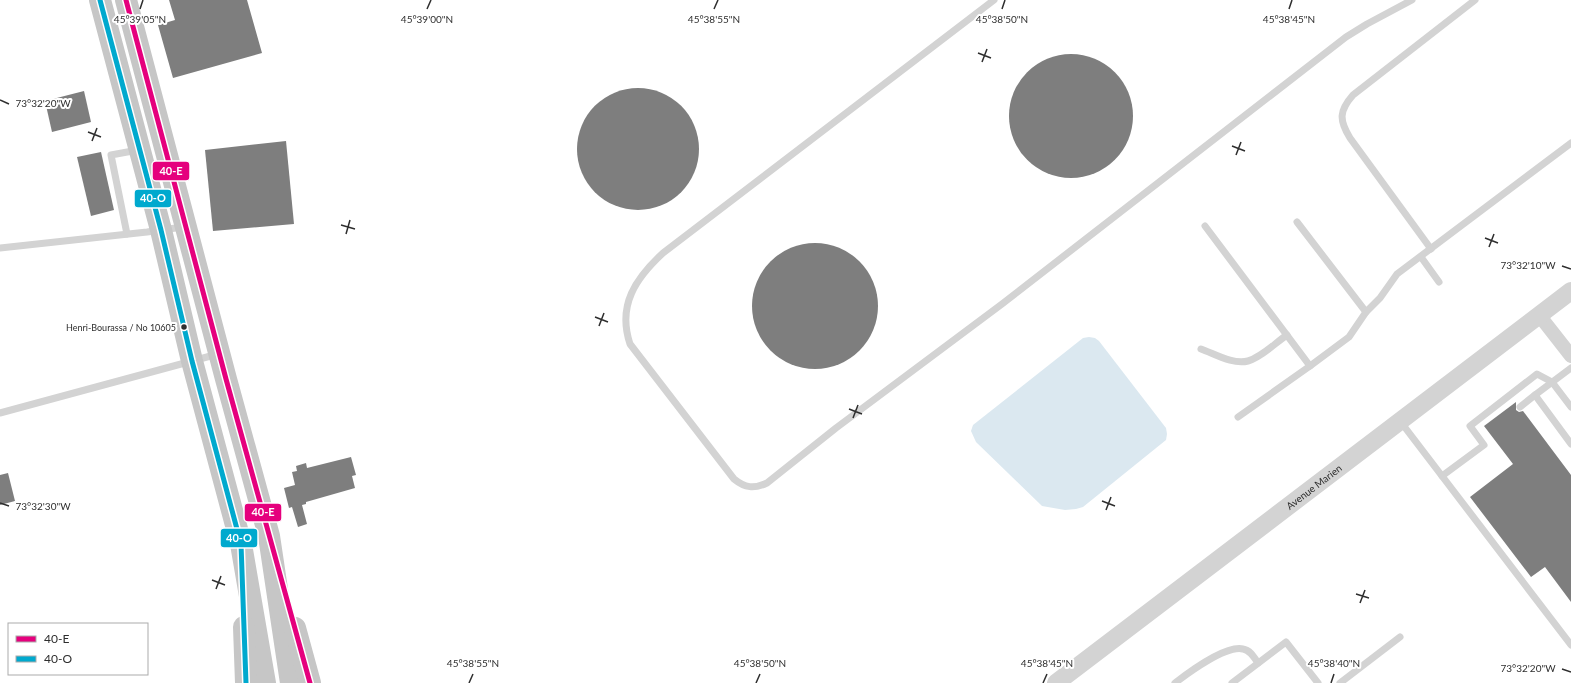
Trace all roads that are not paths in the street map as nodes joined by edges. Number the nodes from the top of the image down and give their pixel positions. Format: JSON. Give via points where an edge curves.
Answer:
{"nodes":[{"id":1,"x":100,"y":0,"type":"edge"},
{"id":2,"x":126,"y":0,"type":"edge"},
{"id":3,"x":994,"y":0,"type":"edge"},
{"id":4,"x":1412,"y":0,"type":"edge"},
{"id":5,"x":1475,"y":0,"type":"edge"},
{"id":6,"x":1571,"y":143,"type":"edge"},
{"id":7,"x":140,"y":150,"type":"junction"},
{"id":8,"x":1297,"y":222,"type":"dead end"},
{"id":9,"x":1205,"y":226,"type":"dead end"},
{"id":10,"x":185,"y":227,"type":"junction"},
{"id":11,"x":161,"y":230,"type":"junction"},
{"id":12,"x":127,"y":234,"type":"junction"},
{"id":13,"x":0,"y":248,"type":"edge"},
{"id":14,"x":1431,"y":249,"type":"junction"},
{"id":15,"x":1420,"y":257,"type":"junction"},
{"id":16,"x":1439,"y":282,"type":"dead end"},
{"id":17,"x":1571,"y":291,"type":"edge"},
{"id":18,"x":1366,"y":312,"type":"junction"},
{"id":19,"x":1540,"y":315,"type":"junction"},
{"id":20,"x":1287,"y":335,"type":"junction"},
{"id":21,"x":1201,"y":349,"type":"dead end"},
{"id":22,"x":220,"y":353,"type":"junction"},
{"id":23,"x":1571,"y":356,"type":"edge"},
{"id":24,"x":192,"y":361,"type":"junction"},
{"id":25,"x":1310,"y":366,"type":"junction"},
{"id":26,"x":1571,"y":368,"type":"edge"},
{"id":27,"x":1552,"y":382,"type":"junction"},
{"id":28,"x":1535,"y":395,"type":"junction"},
{"id":29,"x":1520,"y":407,"type":"dead end"},
{"id":30,"x":1571,"y":407,"type":"edge"},
{"id":31,"x":0,"y":413,"type":"edge"},
{"id":32,"x":1238,"y":417,"type":"dead end"},
{"id":33,"x":1400,"y":421,"type":"junction"},
{"id":34,"x":1571,"y":444,"type":"edge"},
{"id":35,"x":1442,"y":476,"type":"junction"},
{"id":36,"x":269,"y":536,"type":"junction"},
{"id":37,"x":242,"y":544,"type":"junction"},
{"id":38,"x":1400,"y":637,"type":"dead end"},
{"id":39,"x":1571,"y":645,"type":"edge"},
{"id":40,"x":1258,"y":663,"type":"junction"},
{"id":41,"x":246,"y":683,"type":"edge"},
{"id":42,"x":265,"y":683,"type":"edge"},
{"id":43,"x":291,"y":683,"type":"edge"},
{"id":44,"x":310,"y":683,"type":"edge"},
{"id":45,"x":1056,"y":683,"type":"edge"},
{"id":46,"x":1175,"y":683,"type":"edge"},
{"id":47,"x":1232,"y":683,"type":"edge"},
{"id":48,"x":1318,"y":683,"type":"edge"},
{"id":49,"x":1340,"y":683,"type":"edge"}],
"edges":[{"from":1,"to":7,"type":"main road"},
{"from":2,"to":10,"type":"main road"},
{"from":3,"to":4,"type":"lane","via":[[663,253],[642,275],[632,291],[628,299],[626,322],[630,344],[740,484],[753,487],[767,483],[1346,37]]},
{"from":5,"to":14,"type":"lane","via":[[1353,95],[1343,108],[1342,122],[1350,138]]},
{"from":6,"to":14,"type":"lane"},
{"from":7,"to":11,"type":"main road"},
{"from":7,"to":12,"type":"lane","via":[[112,156]]},
{"from":8,"to":18,"type":"lane"},
{"from":9,"to":20,"type":"lane"},
{"from":10,"to":11,"type":"lane"},
{"from":10,"to":22,"type":"main road"},
{"from":11,"to":12,"type":"lane"},
{"from":11,"to":24,"type":"main road"},
{"from":12,"to":13,"type":"lane"},
{"from":14,"to":15,"type":"lane"},
{"from":15,"to":16,"type":"lane"},
{"from":15,"to":18,"type":"lane","via":[[1397,274]]},
{"from":17,"to":19,"type":"street","name":"Avenue Marien"},
{"from":18,"to":25,"type":"lane","via":[[1349,337]]},
{"from":19,"to":23,"type":"street"},
{"from":19,"to":33,"type":"street","name":"Avenue Marien"},
{"from":20,"to":21,"type":"lane","via":[[1256,358],[1247,361],[1225,358]]},
{"from":20,"to":25,"type":"lane"},
{"from":22,"to":24,"type":"lane"},
{"from":22,"to":36,"type":"main road"},
{"from":24,"to":31,"type":"lane"},
{"from":24,"to":37,"type":"main road"},
{"from":25,"to":32,"type":"lane"},
{"from":26,"to":27,"type":"lane"},
{"from":27,"to":28,"type":"lane"},
{"from":27,"to":30,"type":"lane"},
{"from":27,"to":35,"type":"lane","via":[[1537,374],[1470,426],[1484,445]]},
{"from":28,"to":29,"type":"lane"},
{"from":28,"to":34,"type":"lane"},
{"from":33,"to":35,"type":"lane"},
{"from":33,"to":45,"type":"street","name":"Avenue Marien"},
{"from":35,"to":39,"type":"lane"},
{"from":36,"to":43,"type":"main road"},
{"from":36,"to":44,"type":"main road"},
{"from":37,"to":41,"type":"main road"},
{"from":37,"to":42,"type":"main road"},
{"from":38,"to":49,"type":"lane"},
{"from":40,"to":46,"type":"lane","via":[[1247,650],[1232,649],[1208,660]]},
{"from":40,"to":47,"type":"lane"},
{"from":40,"to":48,"type":"lane","via":[[1286,642]]}]}
